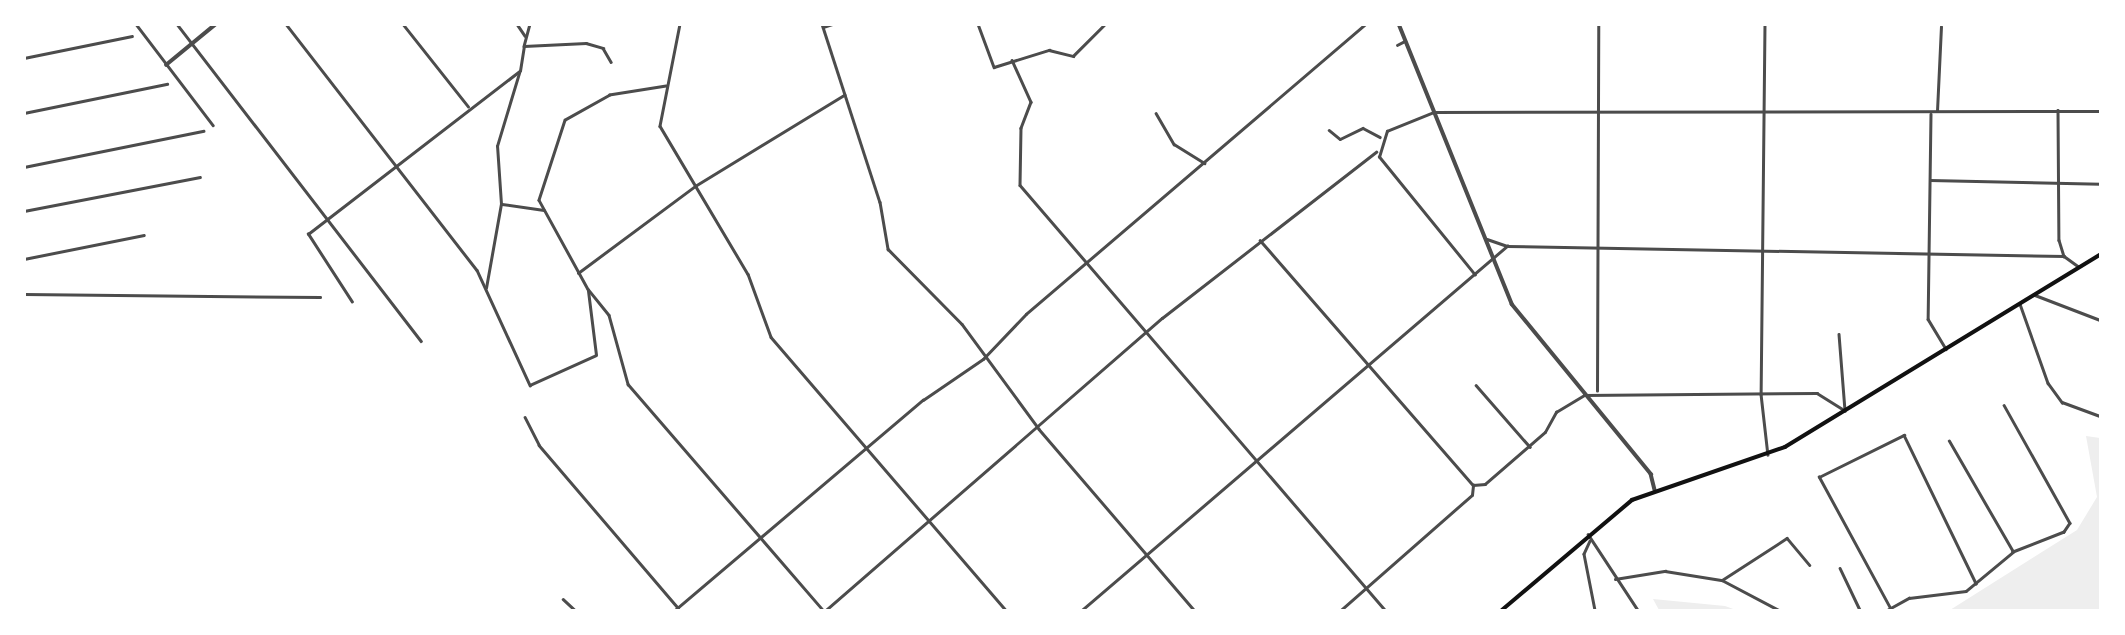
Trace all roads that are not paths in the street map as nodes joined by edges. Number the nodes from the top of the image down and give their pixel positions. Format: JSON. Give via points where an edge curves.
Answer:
{"nodes":[{"id":1,"x":136,"y":24,"type":"edge"},
{"id":2,"x":177,"y":24,"type":"edge"},
{"id":3,"x":216,"y":24,"type":"edge"},
{"id":4,"x":286,"y":24,"type":"edge"},
{"id":5,"x":403,"y":24,"type":"edge"},
{"id":6,"x":517,"y":24,"type":"edge"},
{"id":7,"x":530,"y":24,"type":"edge"},
{"id":8,"x":680,"y":24,"type":"edge"},
{"id":9,"x":833,"y":24,"type":"edge"},
{"id":10,"x":978,"y":24,"type":"edge"},
{"id":11,"x":1365,"y":24,"type":"edge"},
{"id":12,"x":1399,"y":24,"type":"edge"},
{"id":13,"x":1598,"y":24,"type":"edge"},
{"id":14,"x":1765,"y":24,"type":"edge"},
{"id":15,"x":822,"y":26,"type":"edge"},
{"id":16,"x":1106,"y":26,"type":"edge"},
{"id":17,"x":1941,"y":27,"type":"dead end"},
{"id":18,"x":132,"y":36,"type":"dead end"},
{"id":19,"x":525,"y":37,"type":"junction"},
{"id":20,"x":1405,"y":41,"type":"junction"},
{"id":21,"x":192,"y":44,"type":"junction"},
{"id":22,"x":1397,"y":45,"type":"dead end"},
{"id":23,"x":524,"y":46,"type":"junction"},
{"id":24,"x":24,"y":58,"type":"edge"},
{"id":25,"x":1012,"y":60,"type":"junction"},
{"id":26,"x":611,"y":62,"type":"dead end"},
{"id":27,"x":166,"y":65,"type":"junction"},
{"id":28,"x":520,"y":71,"type":"junction"},
{"id":29,"x":167,"y":84,"type":"dead end"},
{"id":30,"x":667,"y":86,"type":"junction"},
{"id":31,"x":844,"y":95,"type":"junction"},
{"id":32,"x":468,"y":106,"type":"junction"},
{"id":33,"x":1597,"y":109,"type":"junction"},
{"id":34,"x":2058,"y":110,"type":"junction"},
{"id":35,"x":1937,"y":111,"type":"junction"},
{"id":36,"x":2101,"y":111,"type":"edge"},
{"id":37,"x":1434,"y":112,"type":"junction"},
{"id":38,"x":1763,"y":112,"type":"junction"},
{"id":39,"x":24,"y":113,"type":"edge"},
{"id":40,"x":1156,"y":113,"type":"dead end"},
{"id":41,"x":1931,"y":114,"type":"junction"},
{"id":42,"x":213,"y":125,"type":"dead end"},
{"id":43,"x":1329,"y":130,"type":"dead end"},
{"id":44,"x":203,"y":131,"type":"dead end"},
{"id":45,"x":1381,"y":138,"type":"junction"},
{"id":46,"x":1377,"y":152,"type":"junction"},
{"id":47,"x":397,"y":163,"type":"junction"},
{"id":48,"x":1205,"y":163,"type":"junction"},
{"id":49,"x":24,"y":167,"type":"edge"},
{"id":50,"x":200,"y":177,"type":"dead end"},
{"id":51,"x":1930,"y":180,"type":"junction"},
{"id":52,"x":2058,"y":183,"type":"junction"},
{"id":53,"x":2101,"y":184,"type":"edge"},
{"id":54,"x":695,"y":186,"type":"junction"},
{"id":55,"x":501,"y":204,"type":"junction"},
{"id":56,"x":24,"y":211,"type":"edge"},
{"id":57,"x":544,"y":211,"type":"junction"},
{"id":58,"x":326,"y":220,"type":"junction"},
{"id":59,"x":144,"y":235,"type":"dead end"},
{"id":60,"x":1485,"y":239,"type":"junction"},
{"id":61,"x":1260,"y":240,"type":"junction"},
{"id":62,"x":1507,"y":246,"type":"junction"},
{"id":63,"x":1593,"y":252,"type":"junction"},
{"id":64,"x":1761,"y":254,"type":"junction"},
{"id":65,"x":2101,"y":255,"type":"edge"},
{"id":66,"x":2064,"y":256,"type":"junction"},
{"id":67,"x":1929,"y":257,"type":"junction"},
{"id":68,"x":24,"y":259,"type":"edge"},
{"id":69,"x":1494,"y":259,"type":"junction"},
{"id":70,"x":1087,"y":264,"type":"junction"},
{"id":71,"x":2080,"y":267,"type":"junction"},
{"id":72,"x":578,"y":273,"type":"junction"},
{"id":73,"x":1475,"y":276,"type":"junction"},
{"id":74,"x":486,"y":288,"type":"junction"},
{"id":75,"x":587,"y":289,"type":"junction"},
{"id":76,"x":24,"y":294,"type":"edge"},
{"id":77,"x":2035,"y":295,"type":"junction"},
{"id":78,"x":320,"y":297,"type":"dead end"},
{"id":79,"x":352,"y":302,"type":"dead end"},
{"id":80,"x":2020,"y":304,"type":"junction"},
{"id":81,"x":2101,"y":320,"type":"edge"},
{"id":82,"x":1146,"y":333,"type":"junction"},
{"id":83,"x":1839,"y":334,"type":"dead end"},
{"id":84,"x":421,"y":341,"type":"dead end"},
{"id":85,"x":1947,"y":349,"type":"junction"},
{"id":86,"x":983,"y":359,"type":"junction"},
{"id":87,"x":1370,"y":367,"type":"junction"},
{"id":88,"x":1476,"y":385,"type":"dead end"},
{"id":89,"x":1597,"y":391,"type":"junction"},
{"id":90,"x":1761,"y":394,"type":"junction"},
{"id":91,"x":1584,"y":395,"type":"junction"},
{"id":92,"x":2004,"y":405,"type":"dead end"},
{"id":93,"x":1845,"y":411,"type":"junction"},
{"id":94,"x":2101,"y":416,"type":"edge"},
{"id":95,"x":525,"y":417,"type":"dead end"},
{"id":96,"x":1039,"y":429,"type":"junction"},
{"id":97,"x":1949,"y":441,"type":"dead end"},
{"id":98,"x":1530,"y":447,"type":"junction"},
{"id":99,"x":867,"y":448,"type":"junction"},
{"id":100,"x":1768,"y":455,"type":"junction"},
{"id":101,"x":1256,"y":462,"type":"junction"},
{"id":102,"x":1473,"y":485,"type":"junction"},
{"id":103,"x":1655,"y":489,"type":"junction"},
{"id":104,"x":930,"y":523,"type":"junction"},
{"id":105,"x":1588,"y":534,"type":"junction"},
{"id":106,"x":762,"y":539,"type":"junction"},
{"id":107,"x":1590,"y":541,"type":"junction"},
{"id":108,"x":2013,"y":552,"type":"junction"},
{"id":109,"x":1147,"y":556,"type":"junction"},
{"id":110,"x":1810,"y":565,"type":"dead end"},
{"id":111,"x":1840,"y":568,"type":"dead end"},
{"id":112,"x":1615,"y":579,"type":"junction"},
{"id":113,"x":1722,"y":580,"type":"junction"},
{"id":114,"x":1976,"y":583,"type":"junction"},
{"id":115,"x":1366,"y":589,"type":"junction"},
{"id":116,"x":563,"y":599,"type":"dead end"},
{"id":117,"x":677,"y":609,"type":"edge"},
{"id":118,"x":1888,"y":610,"type":"edge"},
{"id":119,"x":575,"y":611,"type":"edge"},
{"id":120,"x":824,"y":611,"type":"edge"},
{"id":121,"x":1006,"y":611,"type":"edge"},
{"id":122,"x":1083,"y":611,"type":"edge"},
{"id":123,"x":1194,"y":611,"type":"edge"},
{"id":124,"x":1341,"y":611,"type":"edge"},
{"id":125,"x":1385,"y":611,"type":"edge"},
{"id":126,"x":1502,"y":611,"type":"edge"},
{"id":127,"x":1595,"y":611,"type":"edge"},
{"id":128,"x":1638,"y":611,"type":"edge"},
{"id":129,"x":1779,"y":611,"type":"edge"},
{"id":130,"x":1860,"y":611,"type":"edge"}],
"edges":[{"from":1,"to":27,"type":"street"},
{"from":2,"to":21,"type":"street"},
{"from":3,"to":21,"type":"street"},
{"from":4,"to":47,"type":"street"},
{"from":5,"to":32,"type":"street"},
{"from":6,"to":19,"type":"street"},
{"from":7,"to":19,"type":"street"},
{"from":8,"to":30,"type":"street"},
{"from":9,"to":15,"type":"street"},
{"from":10,"to":25,"type":"street","via":[[994,67]]},
{"from":11,"to":48,"type":"street"},
{"from":12,"to":20,"type":"street"},
{"from":13,"to":33,"type":"street"},
{"from":14,"to":38,"type":"street"},
{"from":15,"to":31,"type":"street"},
{"from":16,"to":25,"type":"street","via":[[1073,56],[1049,50]]},
{"from":17,"to":35,"type":"street"},
{"from":18,"to":24,"type":"street"},
{"from":19,"to":23,"type":"street"},
{"from":20,"to":22,"type":"street"},
{"from":20,"to":37,"type":"street"},
{"from":21,"to":27,"type":"street"},
{"from":21,"to":58,"type":"street"},
{"from":23,"to":26,"type":"street","via":[[586,43],[603,48]]},
{"from":23,"to":28,"type":"street"},
{"from":25,"to":70,"type":"street","via":[[1031,102],[1021,128],[1020,185]]},
{"from":27,"to":42,"type":"street"},
{"from":28,"to":32,"type":"street"},
{"from":28,"to":55,"type":"street","via":[[497,146]]},
{"from":29,"to":39,"type":"street"},
{"from":30,"to":54,"type":"street","via":[[660,126]]},
{"from":30,"to":57,"type":"street","via":[[610,95],[565,120],[539,200]]},
{"from":31,"to":54,"type":"street"},
{"from":31,"to":86,"type":"street","via":[[873,180],[888,249],[962,324]]},
{"from":32,"to":47,"type":"street"},
{"from":33,"to":37,"type":"street"},
{"from":33,"to":38,"type":"street"},
{"from":33,"to":63,"type":"street"},
{"from":34,"to":35,"type":"street"},
{"from":34,"to":36,"type":"street"},
{"from":34,"to":52,"type":"street"},
{"from":35,"to":41,"type":"street"},
{"from":37,"to":45,"type":"street","via":[[1387,131]]},
{"from":37,"to":60,"type":"street"},
{"from":38,"to":41,"type":"street"},
{"from":38,"to":64,"type":"street"},
{"from":40,"to":48,"type":"street","via":[[1174,144]]},
{"from":41,"to":51,"type":"street"},
{"from":43,"to":45,"type":"street","via":[[1340,139],[1363,128]]},
{"from":44,"to":49,"type":"street"},
{"from":45,"to":46,"type":"street"},
{"from":46,"to":61,"type":"street"},
{"from":46,"to":73,"type":"street"},
{"from":47,"to":58,"type":"street"},
{"from":47,"to":74,"type":"street"},
{"from":48,"to":70,"type":"street"},
{"from":50,"to":56,"type":"street"},
{"from":51,"to":52,"type":"street"},
{"from":51,"to":67,"type":"street"},
{"from":52,"to":53,"type":"street"},
{"from":52,"to":66,"type":"street"},
{"from":54,"to":72,"type":"street"},
{"from":54,"to":99,"type":"street","via":[[748,274],[771,337]]},
{"from":55,"to":57,"type":"street"},
{"from":55,"to":74,"type":"street"},
{"from":57,"to":72,"type":"street"},
{"from":58,"to":79,"type":"street","via":[[307,240]]},
{"from":58,"to":84,"type":"street"},
{"from":59,"to":68,"type":"street"},
{"from":60,"to":62,"type":"street"},
{"from":60,"to":69,"type":"street"},
{"from":61,"to":82,"type":"street"},
{"from":61,"to":87,"type":"street"},
{"from":62,"to":63,"type":"street"},
{"from":62,"to":69,"type":"street"},
{"from":63,"to":64,"type":"street"},
{"from":63,"to":89,"type":"street"},
{"from":64,"to":67,"type":"street"},
{"from":64,"to":90,"type":"street"},
{"from":65,"to":71,"type":"main road"},
{"from":66,"to":67,"type":"street"},
{"from":66,"to":71,"type":"street"},
{"from":67,"to":85,"type":"street","via":[[1929,326]]},
{"from":69,"to":73,"type":"street"},
{"from":69,"to":91,"type":"street","via":[[1512,304]]},
{"from":70,"to":82,"type":"street"},
{"from":70,"to":86,"type":"street"},
{"from":71,"to":77,"type":"main road"},
{"from":72,"to":75,"type":"street"},
{"from":73,"to":87,"type":"street"},
{"from":74,"to":75,"type":"street","via":[[534,386],[596,355]]},
{"from":75,"to":106,"type":"street","via":[[615,327],[628,384]]},
{"from":76,"to":78,"type":"street"},
{"from":77,"to":80,"type":"main road"},
{"from":77,"to":81,"type":"street"},
{"from":80,"to":85,"type":"main road"},
{"from":80,"to":94,"type":"street","via":[[2048,383],[2062,402]]},
{"from":82,"to":96,"type":"street"},
{"from":82,"to":101,"type":"street"},
{"from":83,"to":93,"type":"street"},
{"from":85,"to":93,"type":"main road"},
{"from":86,"to":96,"type":"street"},
{"from":86,"to":99,"type":"street"},
{"from":87,"to":101,"type":"street"},
{"from":87,"to":102,"type":"street"},
{"from":88,"to":98,"type":"street"},
{"from":89,"to":90,"type":"street"},
{"from":89,"to":91,"type":"street"},
{"from":90,"to":93,"type":"street","via":[[1822,394]]},
{"from":90,"to":100,"type":"street"},
{"from":91,"to":98,"type":"street","via":[[1556,412]]},
{"from":91,"to":103,"type":"street","via":[[1651,474]]},
{"from":92,"to":108,"type":"street","via":[[2070,523],[2064,532]]},
{"from":93,"to":100,"type":"main road"},
{"from":95,"to":117,"type":"street","via":[[539,444]]},
{"from":96,"to":104,"type":"street"},
{"from":96,"to":109,"type":"street"},
{"from":97,"to":108,"type":"street"},
{"from":98,"to":102,"type":"street","via":[[1485,484]]},
{"from":99,"to":104,"type":"street"},
{"from":99,"to":106,"type":"street"},
{"from":100,"to":103,"type":"main road"},
{"from":101,"to":109,"type":"street"},
{"from":101,"to":115,"type":"street"},
{"from":102,"to":115,"type":"street","via":[[1472,495]]},
{"from":103,"to":105,"type":"main road"},
{"from":104,"to":120,"type":"street"},
{"from":104,"to":121,"type":"street"},
{"from":105,"to":107,"type":"street"},
{"from":105,"to":126,"type":"main road"},
{"from":106,"to":117,"type":"street"},
{"from":106,"to":120,"type":"street"},
{"from":107,"to":112,"type":"street"},
{"from":107,"to":127,"type":"street","via":[[1584,554]]},
{"from":108,"to":114,"type":"street"},
{"from":109,"to":122,"type":"street"},
{"from":109,"to":123,"type":"street"},
{"from":110,"to":113,"type":"street","via":[[1787,538]]},
{"from":111,"to":130,"type":"street"},
{"from":112,"to":113,"type":"street","via":[[1665,571],[1689,580]]},
{"from":112,"to":128,"type":"street"},
{"from":113,"to":129,"type":"street"},
{"from":114,"to":118,"type":"street","via":[[1951,596],[1909,598]]},
{"from":114,"to":118,"type":"street","via":[[1904,435],[1819,477]]},
{"from":115,"to":124,"type":"street"},
{"from":115,"to":125,"type":"street"},
{"from":116,"to":119,"type":"street"}]}
